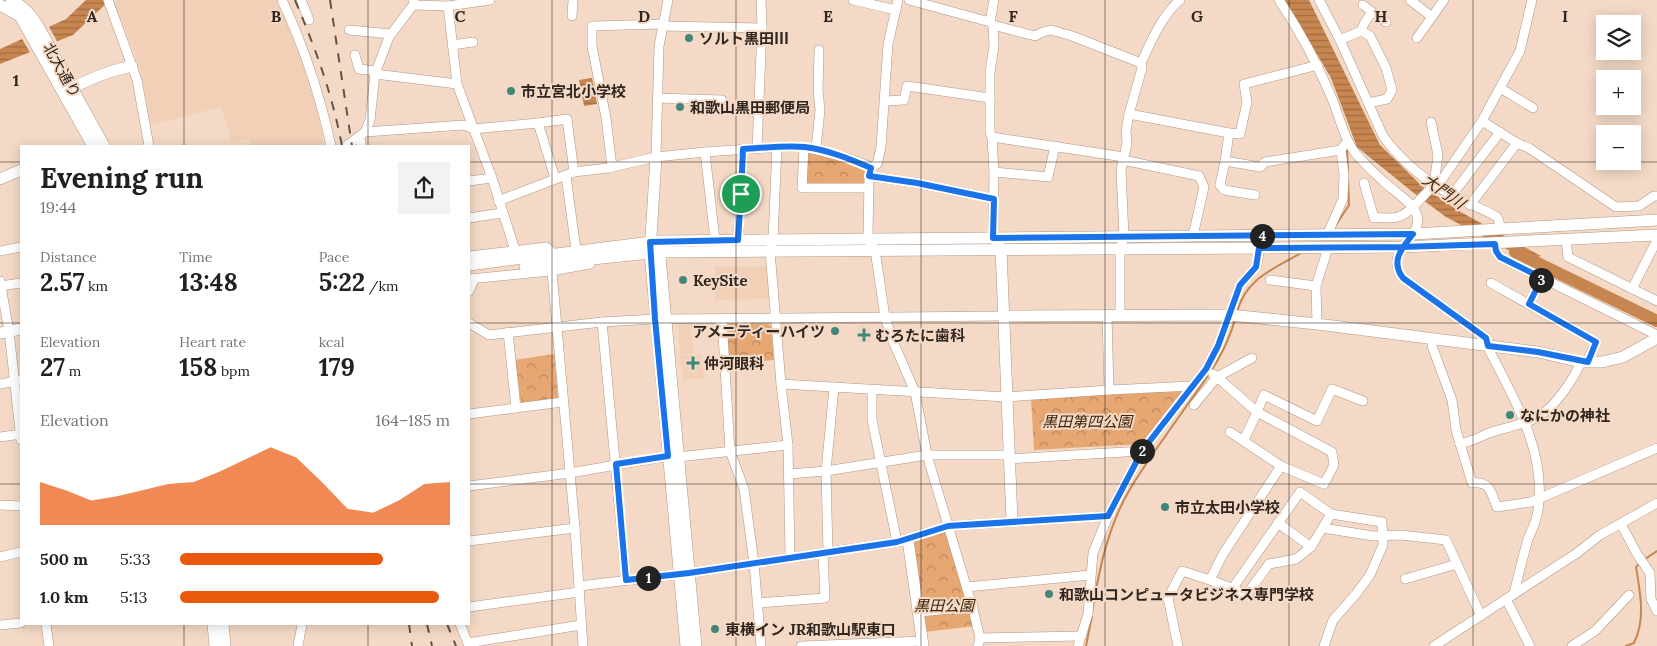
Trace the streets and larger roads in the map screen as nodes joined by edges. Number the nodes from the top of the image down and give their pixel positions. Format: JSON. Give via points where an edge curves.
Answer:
{"nodes":[{"id":1,"x":12,"y":0,"type":"edge"},
{"id":2,"x":282,"y":0,"type":"edge"},
{"id":3,"x":301,"y":0,"type":"edge"},
{"id":4,"x":490,"y":0,"type":"edge"},
{"id":5,"x":573,"y":0,"type":"edge"},
{"id":6,"x":668,"y":0,"type":"edge"},
{"id":7,"x":761,"y":0,"type":"edge"},
{"id":8,"x":852,"y":0,"type":"edge"},
{"id":9,"x":898,"y":0,"type":"edge"},
{"id":10,"x":908,"y":0,"type":"edge"},
{"id":11,"x":994,"y":0,"type":"edge"},
{"id":12,"x":1179,"y":0,"type":"edge"},
{"id":13,"x":1279,"y":0,"type":"edge"},
{"id":14,"x":1410,"y":0,"type":"edge"},
{"id":15,"x":1444,"y":0,"type":"edge"},
{"id":16,"x":1532,"y":0,"type":"edge"},
{"id":17,"x":1323,"y":2,"type":"edge"},
{"id":18,"x":413,"y":3,"type":"edge"},
{"id":19,"x":110,"y":4,"type":"edge"},
{"id":20,"x":947,"y":4,"type":"edge"},
{"id":21,"x":0,"y":5,"type":"edge"},
{"id":22,"x":1363,"y":5,"type":"dead end"},
{"id":23,"x":448,"y":6,"type":"junction"},
{"id":24,"x":896,"y":10,"type":"junction"},
{"id":25,"x":1372,"y":12,"type":"junction"},
{"id":26,"x":572,"y":16,"type":"dead end"},
{"id":27,"x":1432,"y":17,"type":"junction"},
{"id":28,"x":309,"y":20,"type":"dead end"},
{"id":29,"x":1386,"y":22,"type":"dead end"},
{"id":30,"x":992,"y":24,"type":"junction"},
{"id":31,"x":663,"y":25,"type":"junction"},
{"id":32,"x":762,"y":28,"type":"junction"},
{"id":33,"x":351,"y":29,"type":"dead end"},
{"id":34,"x":34,"y":30,"type":"junction"},
{"id":35,"x":1361,"y":31,"type":"junction"},
{"id":36,"x":391,"y":34,"type":"junction"},
{"id":37,"x":1417,"y":38,"type":"dead end"},
{"id":38,"x":1340,"y":40,"type":"junction"},
{"id":39,"x":473,"y":42,"type":"dead end"},
{"id":40,"x":452,"y":45,"type":"junction"},
{"id":41,"x":819,"y":50,"type":"dead end"},
{"id":42,"x":355,"y":55,"type":"dead end"},
{"id":43,"x":1141,"y":63,"type":"junction"},
{"id":44,"x":1318,"y":65,"type":"junction"},
{"id":45,"x":132,"y":66,"type":"junction"},
{"id":46,"x":376,"y":72,"type":"junction"},
{"id":47,"x":457,"y":84,"type":"junction"},
{"id":48,"x":1500,"y":88,"type":"junction"},
{"id":49,"x":67,"y":91,"type":"junction"},
{"id":50,"x":657,"y":98,"type":"junction"},
{"id":51,"x":990,"y":98,"type":"junction"},
{"id":52,"x":722,"y":100,"type":"dead end"},
{"id":53,"x":885,"y":101,"type":"junction"},
{"id":54,"x":1368,"y":103,"type":"junction"},
{"id":55,"x":1533,"y":108,"type":"dead end"},
{"id":56,"x":1129,"y":114,"type":"junction"},
{"id":57,"x":1482,"y":121,"type":"junction"},
{"id":58,"x":1431,"y":122,"type":"dead end"},
{"id":59,"x":538,"y":123,"type":"junction"},
{"id":60,"x":473,"y":129,"type":"junction"},
{"id":61,"x":1229,"y":132,"type":"junction"},
{"id":62,"x":1500,"y":132,"type":"junction"},
{"id":63,"x":362,"y":134,"type":"junction"},
{"id":64,"x":992,"y":137,"type":"junction"},
{"id":65,"x":1348,"y":141,"type":"junction"},
{"id":66,"x":1517,"y":143,"type":"junction"},
{"id":67,"x":88,"y":145,"type":"edge"},
{"id":68,"x":103,"y":145,"type":"edge"},
{"id":69,"x":148,"y":145,"type":"edge"},
{"id":70,"x":331,"y":145,"type":"edge"},
{"id":71,"x":347,"y":145,"type":"edge"},
{"id":72,"x":361,"y":145,"type":"edge"},
{"id":73,"x":1054,"y":146,"type":"junction"},
{"id":74,"x":777,"y":147,"type":"junction"},
{"id":75,"x":804,"y":147,"type":"junction"},
{"id":76,"x":757,"y":148,"type":"junction"},
{"id":77,"x":743,"y":149,"type":"junction"},
{"id":78,"x":816,"y":149,"type":"junction"},
{"id":79,"x":1341,"y":150,"type":"junction"},
{"id":80,"x":704,"y":152,"type":"junction"},
{"id":81,"x":656,"y":157,"type":"junction"},
{"id":82,"x":1123,"y":158,"type":"junction"},
{"id":83,"x":1225,"y":161,"type":"junction"},
{"id":84,"x":612,"y":167,"type":"junction"},
{"id":85,"x":20,"y":170,"type":"edge"},
{"id":86,"x":870,"y":172,"type":"junction"},
{"id":87,"x":994,"y":172,"type":"junction"},
{"id":88,"x":570,"y":174,"type":"junction"},
{"id":89,"x":492,"y":178,"type":"junction"},
{"id":90,"x":555,"y":178,"type":"junction"},
{"id":91,"x":0,"y":179,"type":"edge"},
{"id":92,"x":470,"y":180,"type":"edge"},
{"id":93,"x":1364,"y":183,"type":"dead end"},
{"id":94,"x":1220,"y":185,"type":"junction"},
{"id":95,"x":1433,"y":186,"type":"junction"},
{"id":96,"x":1204,"y":187,"type":"junction"},
{"id":97,"x":868,"y":188,"type":"junction"},
{"id":98,"x":1255,"y":195,"type":"dead end"},
{"id":99,"x":1452,"y":195,"type":"junction"},
{"id":100,"x":1657,"y":196,"type":"edge"},
{"id":101,"x":994,"y":199,"type":"junction"},
{"id":102,"x":498,"y":201,"type":"junction"},
{"id":103,"x":1414,"y":205,"type":"junction"},
{"id":104,"x":1470,"y":205,"type":"junction"},
{"id":105,"x":502,"y":213,"type":"junction"},
{"id":106,"x":470,"y":218,"type":"edge"},
{"id":107,"x":1657,"y":220,"type":"edge"},
{"id":108,"x":1500,"y":229,"type":"junction"},
{"id":109,"x":1413,"y":234,"type":"junction"},
{"id":110,"x":1327,"y":235,"type":"junction"},
{"id":111,"x":1657,"y":235,"type":"edge"},
{"id":112,"x":1124,"y":236,"type":"junction"},
{"id":113,"x":1193,"y":236,"type":"junction"},
{"id":114,"x":1263,"y":236,"type":"junction"},
{"id":115,"x":993,"y":238,"type":"junction"},
{"id":116,"x":868,"y":239,"type":"junction"},
{"id":117,"x":714,"y":240,"type":"junction"},
{"id":118,"x":738,"y":240,"type":"junction"},
{"id":119,"x":1566,"y":240,"type":"junction"},
{"id":120,"x":1657,"y":240,"type":"edge"},
{"id":121,"x":1495,"y":244,"type":"junction"},
{"id":122,"x":771,"y":245,"type":"junction"},
{"id":123,"x":20,"y":247,"type":"edge"},
{"id":124,"x":655,"y":247,"type":"junction"},
{"id":125,"x":1402,"y":247,"type":"junction"},
{"id":126,"x":1259,"y":248,"type":"junction"},
{"id":127,"x":1328,"y":248,"type":"junction"},
{"id":128,"x":1001,"y":249,"type":"junction"},
{"id":129,"x":1120,"y":249,"type":"junction"},
{"id":130,"x":515,"y":250,"type":"junction"},
{"id":131,"x":576,"y":250,"type":"junction"},
{"id":132,"x":875,"y":250,"type":"junction"},
{"id":133,"x":0,"y":251,"type":"edge"},
{"id":134,"x":470,"y":256,"type":"edge"},
{"id":135,"x":538,"y":260,"type":"junction"},
{"id":136,"x":550,"y":263,"type":"junction"},
{"id":137,"x":470,"y":265,"type":"edge"},
{"id":138,"x":471,"y":277,"type":"edge"},
{"id":139,"x":1542,"y":278,"type":"junction"},
{"id":140,"x":1270,"y":280,"type":"dead end"},
{"id":141,"x":20,"y":283,"type":"edge"},
{"id":142,"x":1491,"y":283,"type":"dead end"},
{"id":143,"x":0,"y":285,"type":"edge"},
{"id":144,"x":1316,"y":286,"type":"junction"},
{"id":145,"x":1632,"y":289,"type":"junction"},
{"id":146,"x":1657,"y":301,"type":"edge"},
{"id":147,"x":1529,"y":304,"type":"junction"},
{"id":148,"x":1120,"y":314,"type":"junction"},
{"id":149,"x":1107,"y":315,"type":"junction"},
{"id":150,"x":1230,"y":315,"type":"junction"},
{"id":151,"x":1004,"y":316,"type":"junction"},
{"id":152,"x":886,"y":317,"type":"junction"},
{"id":153,"x":722,"y":318,"type":"junction"},
{"id":154,"x":775,"y":318,"type":"junction"},
{"id":155,"x":660,"y":319,"type":"junction"},
{"id":156,"x":602,"y":322,"type":"junction"},
{"id":157,"x":470,"y":324,"type":"edge"},
{"id":158,"x":1317,"y":324,"type":"junction"},
{"id":159,"x":556,"y":328,"type":"junction"},
{"id":160,"x":20,"y":329,"type":"edge"},
{"id":161,"x":4,"y":332,"type":"edge"},
{"id":162,"x":508,"y":332,"type":"junction"},
{"id":163,"x":1657,"y":336,"type":"edge"},
{"id":164,"x":1433,"y":340,"type":"junction"},
{"id":165,"x":1488,"y":346,"type":"junction"},
{"id":166,"x":1252,"y":358,"type":"dead end"},
{"id":167,"x":1584,"y":362,"type":"junction"},
{"id":168,"x":1206,"y":369,"type":"junction"},
{"id":169,"x":1217,"y":377,"type":"junction"},
{"id":170,"x":18,"y":381,"type":"edge"},
{"id":171,"x":0,"y":384,"type":"edge"},
{"id":172,"x":781,"y":384,"type":"junction"},
{"id":173,"x":1192,"y":386,"type":"junction"},
{"id":174,"x":834,"y":387,"type":"junction"},
{"id":175,"x":1109,"y":390,"type":"junction"},
{"id":176,"x":872,"y":391,"type":"junction"},
{"id":177,"x":915,"y":392,"type":"junction"},
{"id":178,"x":1006,"y":397,"type":"junction"},
{"id":179,"x":1363,"y":401,"type":"dead end"},
{"id":180,"x":563,"y":402,"type":"junction"},
{"id":181,"x":1194,"y":405,"type":"dead end"},
{"id":182,"x":516,"y":408,"type":"junction"},
{"id":183,"x":1257,"y":412,"type":"junction"},
{"id":184,"x":470,"y":414,"type":"edge"},
{"id":185,"x":20,"y":418,"type":"edge"},
{"id":186,"x":1524,"y":421,"type":"junction"},
{"id":187,"x":1230,"y":432,"type":"dead end"},
{"id":188,"x":20,"y":436,"type":"edge"},
{"id":189,"x":0,"y":437,"type":"edge"},
{"id":190,"x":1244,"y":440,"type":"junction"},
{"id":191,"x":1460,"y":444,"type":"junction"},
{"id":192,"x":788,"y":446,"type":"junction"},
{"id":193,"x":1657,"y":448,"type":"edge"},
{"id":194,"x":730,"y":451,"type":"junction"},
{"id":195,"x":1142,"y":451,"type":"junction"},
{"id":196,"x":927,"y":455,"type":"junction"},
{"id":197,"x":673,"y":457,"type":"junction"},
{"id":198,"x":1009,"y":457,"type":"junction"},
{"id":199,"x":881,"y":462,"type":"junction"},
{"id":200,"x":616,"y":464,"type":"junction"},
{"id":201,"x":1281,"y":466,"type":"junction"},
{"id":202,"x":826,"y":471,"type":"junction"},
{"id":203,"x":570,"y":473,"type":"junction"},
{"id":204,"x":789,"y":474,"type":"junction"},
{"id":205,"x":470,"y":486,"type":"edge"},
{"id":206,"x":1540,"y":498,"type":"junction"},
{"id":207,"x":1657,"y":503,"type":"edge"},
{"id":208,"x":0,"y":505,"type":"edge"},
{"id":209,"x":20,"y":506,"type":"edge"},
{"id":210,"x":1331,"y":514,"type":"junction"},
{"id":211,"x":1108,"y":516,"type":"junction"},
{"id":212,"x":1012,"y":521,"type":"junction"},
{"id":213,"x":1278,"y":523,"type":"junction"},
{"id":214,"x":1621,"y":524,"type":"junction"},
{"id":215,"x":948,"y":526,"type":"junction"},
{"id":216,"x":575,"y":528,"type":"junction"},
{"id":217,"x":1323,"y":528,"type":"junction"},
{"id":218,"x":1383,"y":536,"type":"junction"},
{"id":219,"x":470,"y":541,"type":"edge"},
{"id":220,"x":902,"y":541,"type":"junction"},
{"id":221,"x":1311,"y":546,"type":"junction"},
{"id":222,"x":20,"y":552,"type":"edge"},
{"id":223,"x":826,"y":554,"type":"junction"},
{"id":224,"x":0,"y":557,"type":"edge"},
{"id":225,"x":790,"y":557,"type":"junction"},
{"id":226,"x":754,"y":563,"type":"junction"},
{"id":227,"x":1457,"y":564,"type":"junction"},
{"id":228,"x":1651,"y":569,"type":"edge"},
{"id":229,"x":684,"y":574,"type":"junction"},
{"id":230,"x":1090,"y":575,"type":"junction"},
{"id":231,"x":1405,"y":579,"type":"dead end"},
{"id":232,"x":626,"y":580,"type":"junction"},
{"id":233,"x":1210,"y":580,"type":"junction"},
{"id":234,"x":967,"y":587,"type":"junction"},
{"id":235,"x":1232,"y":588,"type":"junction"},
{"id":236,"x":579,"y":589,"type":"junction"},
{"id":237,"x":1629,"y":595,"type":"dead end"},
{"id":238,"x":1510,"y":596,"type":"junction"},
{"id":239,"x":757,"y":603,"type":"junction"},
{"id":240,"x":470,"y":607,"type":"edge"},
{"id":241,"x":973,"y":607,"type":"junction"},
{"id":242,"x":1657,"y":611,"type":"edge"},
{"id":243,"x":918,"y":612,"type":"junction"},
{"id":244,"x":1481,"y":616,"type":"junction"},
{"id":245,"x":20,"y":623,"type":"edge"},
{"id":246,"x":0,"y":625,"type":"edge"},
{"id":247,"x":46,"y":625,"type":"edge"},
{"id":248,"x":213,"y":625,"type":"edge"},
{"id":249,"x":223,"y":625,"type":"edge"},
{"id":250,"x":302,"y":625,"type":"edge"},
{"id":251,"x":460,"y":625,"type":"edge"},
{"id":252,"x":581,"y":625,"type":"junction"},
{"id":253,"x":1025,"y":636,"type":"junction"},
{"id":254,"x":1081,"y":636,"type":"junction"},
{"id":255,"x":979,"y":642,"type":"edge"},
{"id":256,"x":468,"y":644,"type":"edge"},
{"id":257,"x":923,"y":644,"type":"edge"},
{"id":258,"x":49,"y":646,"type":"edge"},
{"id":259,"x":215,"y":646,"type":"edge"},
{"id":260,"x":225,"y":646,"type":"edge"},
{"id":261,"x":298,"y":646,"type":"edge"},
{"id":262,"x":583,"y":646,"type":"edge"},
{"id":263,"x":686,"y":646,"type":"edge"},
{"id":264,"x":696,"y":646,"type":"edge"},
{"id":265,"x":761,"y":646,"type":"edge"},
{"id":266,"x":801,"y":646,"type":"edge"},
{"id":267,"x":1025,"y":646,"type":"edge"},
{"id":268,"x":1078,"y":646,"type":"edge"},
{"id":269,"x":1178,"y":646,"type":"edge"},
{"id":270,"x":1324,"y":646,"type":"edge"},
{"id":271,"x":1434,"y":646,"type":"edge"},
{"id":272,"x":1530,"y":646,"type":"edge"},
{"id":273,"x":1572,"y":646,"type":"edge"}],
"edges":[{"from":1,"to":34,"type":"street","name":"北大通り","via":[[28,11]]},
{"from":2,"to":70,"type":"street","via":[[308,63]]},
{"from":3,"to":28,"type":"street"},
{"from":4,"to":23,"type":"street"},
{"from":5,"to":26,"type":"street"},
{"from":6,"to":31,"type":"street"},
{"from":7,"to":32,"type":"street"},
{"from":8,"to":24,"type":"street"},
{"from":9,"to":24,"type":"street"},
{"from":10,"to":20,"type":"street"},
{"from":11,"to":30,"type":"street"},
{"from":12,"to":43,"type":"street","via":[[1151,41]]},
{"from":13,"to":44,"type":"street"},
{"from":14,"to":27,"type":"street"},
{"from":15,"to":27,"type":"street"},
{"from":16,"to":48,"type":"street","via":[[1520,51]]},
{"from":17,"to":38,"type":"street"},
{"from":18,"to":23,"type":"street"},
{"from":18,"to":36,"type":"street"},
{"from":19,"to":45,"type":"street"},
{"from":20,"to":30,"type":"street"},
{"from":21,"to":34,"type":"street","name":"北大通り","via":[[20,16]]},
{"from":22,"to":25,"type":"street"},
{"from":23,"to":40,"type":"street"},
{"from":24,"to":53,"type":"street","via":[[888,44]]},
{"from":25,"to":29,"type":"street"},
{"from":25,"to":35,"type":"street"},
{"from":27,"to":37,"type":"street"},
{"from":30,"to":43,"type":"street","via":[[1035,36],[1051,30]]},
{"from":30,"to":51,"type":"street"},
{"from":31,"to":32,"type":"street"},
{"from":31,"to":50,"type":"street","via":[[658,46]]},
{"from":31,"to":84,"type":"street","via":[[592,26],[592,46]]},
{"from":32,"to":76,"type":"street"},
{"from":33,"to":36,"type":"street"},
{"from":34,"to":49,"type":"street","name":"北大通り"},
{"from":35,"to":38,"type":"street"},
{"from":35,"to":54,"type":"street","via":[[1370,36],[1386,68],[1392,90],[1387,99]]},
{"from":36,"to":46,"type":"street"},
{"from":38,"to":54,"type":"street"},
{"from":39,"to":40,"type":"street"},
{"from":40,"to":47,"type":"street"},
{"from":41,"to":78,"type":"street","via":[[820,110]]},
{"from":42,"to":46,"type":"street","via":[[359,69]]},
{"from":43,"to":56,"type":"street"},
{"from":44,"to":61,"type":"street","via":[[1244,84],[1248,102],[1240,134]]},
{"from":44,"to":65,"type":"street"},
{"from":45,"to":49,"type":"street","via":[[87,79]]},
{"from":45,"to":69,"type":"street"},
{"from":46,"to":47,"type":"street"},
{"from":46,"to":63,"type":"street","via":[[370,120]]},
{"from":47,"to":60,"type":"street"},
{"from":48,"to":55,"type":"street"},
{"from":48,"to":57,"type":"street"},
{"from":49,"to":67,"type":"street","name":"北大通り"},
{"from":49,"to":68,"type":"street","name":"北大通り"},
{"from":50,"to":52,"type":"street"},
{"from":50,"to":81,"type":"street"},
{"from":51,"to":53,"type":"street","via":[[907,86],[904,100]]},
{"from":51,"to":64,"type":"street"},
{"from":53,"to":86,"type":"street","via":[[881,147],[877,164]]},
{"from":54,"to":95,"type":"street","via":[[1392,149]]},
{"from":56,"to":61,"type":"street"},
{"from":56,"to":82,"type":"street"},
{"from":57,"to":62,"type":"street"},
{"from":57,"to":95,"type":"street","via":[[1441,181]]},
{"from":58,"to":95,"type":"street","via":[[1438,155]]},
{"from":59,"to":60,"type":"street"},
{"from":59,"to":88,"type":"street","via":[[567,119]]},
{"from":59,"to":90,"type":"street"},
{"from":60,"to":63,"type":"street","via":[[464,125]]},
{"from":60,"to":89,"type":"street"},
{"from":61,"to":83,"type":"street"},
{"from":62,"to":66,"type":"street"},
{"from":62,"to":99,"type":"street"},
{"from":63,"to":71,"type":"street"},
{"from":63,"to":72,"type":"street"},
{"from":64,"to":73,"type":"street"},
{"from":64,"to":87,"type":"street"},
{"from":65,"to":79,"type":"street"},
{"from":65,"to":103,"type":"street","via":[[1382,181]]},
{"from":66,"to":100,"type":"street","via":[[1616,206],[1639,206]]},
{"from":66,"to":104,"type":"street"},
{"from":73,"to":82,"type":"street"},
{"from":73,"to":87,"type":"street","via":[[1048,177]]},
{"from":74,"to":75,"type":"street"},
{"from":74,"to":76,"type":"street"},
{"from":74,"to":122,"type":"street"},
{"from":75,"to":78,"type":"street"},
{"from":75,"to":97,"type":"street","via":[[802,188]]},
{"from":76,"to":77,"type":"street"},
{"from":77,"to":80,"type":"street"},
{"from":77,"to":118,"type":"street"},
{"from":78,"to":86,"type":"street","via":[[848,158]]},
{"from":79,"to":83,"type":"street","via":[[1265,162],[1260,167]]},
{"from":79,"to":110,"type":"street","via":[[1343,200]]},
{"from":80,"to":81,"type":"street"},
{"from":80,"to":117,"type":"street"},
{"from":81,"to":84,"type":"street"},
{"from":81,"to":124,"type":"street"},
{"from":82,"to":96,"type":"street","via":[[1199,176]]},
{"from":82,"to":112,"type":"street"},
{"from":83,"to":94,"type":"street"},
{"from":84,"to":88,"type":"street"},
{"from":85,"to":91,"type":"street"},
{"from":86,"to":97,"type":"street"},
{"from":86,"to":101,"type":"street"},
{"from":87,"to":101,"type":"street"},
{"from":88,"to":90,"type":"street"},
{"from":88,"to":131,"type":"street"},
{"from":89,"to":92,"type":"street"},
{"from":89,"to":102,"type":"street"},
{"from":90,"to":102,"type":"street"},
{"from":93,"to":103,"type":"street","via":[[1374,218],[1398,217]]},
{"from":94,"to":96,"type":"street"},
{"from":94,"to":98,"type":"street","via":[[1224,190]]},
{"from":95,"to":99,"type":"street"},
{"from":95,"to":103,"type":"street"},
{"from":96,"to":113,"type":"street"},
{"from":97,"to":116,"type":"street"},
{"from":99,"to":104,"type":"street"},
{"from":101,"to":115,"type":"street"},
{"from":102,"to":105,"type":"street"},
{"from":103,"to":109,"type":"street","via":[[1417,225]]},
{"from":104,"to":108,"type":"street","via":[[1496,217]]},
{"from":105,"to":106,"type":"street"},
{"from":105,"to":130,"type":"street"},
{"from":107,"to":108,"type":"street"},
{"from":108,"to":109,"type":"street"},
{"from":109,"to":110,"type":"street"},
{"from":109,"to":125,"type":"street"},
{"from":110,"to":114,"type":"street"},
{"from":111,"to":119,"type":"street"},
{"from":112,"to":113,"type":"street"},
{"from":112,"to":115,"type":"street"},
{"from":112,"to":129,"type":"street"},
{"from":113,"to":114,"type":"street"},
{"from":114,"to":126,"type":"street"},
{"from":115,"to":116,"type":"street"},
{"from":115,"to":128,"type":"street"},
{"from":116,"to":122,"type":"street"},
{"from":116,"to":132,"type":"street"},
{"from":117,"to":118,"type":"street"},
{"from":117,"to":124,"type":"street"},
{"from":118,"to":122,"type":"street"},
{"from":119,"to":121,"type":"street"},
{"from":119,"to":145,"type":"street","via":[[1568,256]]},
{"from":120,"to":145,"type":"street"},
{"from":121,"to":125,"type":"street"},
{"from":121,"to":139,"type":"street","via":[[1500,257]]},
{"from":122,"to":124,"type":"street"},
{"from":122,"to":132,"type":"street"},
{"from":122,"to":154,"type":"street"},
{"from":123,"to":133,"type":"street"},
{"from":124,"to":131,"type":"street"},
{"from":124,"to":136,"type":"street","via":[[613,257]]},
{"from":124,"to":155,"type":"street"},
{"from":125,"to":127,"type":"street"},
{"from":125,"to":165,"type":"street","via":[[1396,263],[1403,278],[1486,338]]},
{"from":126,"to":127,"type":"street"},
{"from":126,"to":129,"type":"street"},
{"from":126,"to":150,"type":"street","via":[[1256,267],[1240,285]]},
{"from":127,"to":144,"type":"street"},
{"from":128,"to":129,"type":"street"},
{"from":128,"to":132,"type":"street"},
{"from":128,"to":151,"type":"street"},
{"from":129,"to":148,"type":"street"},
{"from":130,"to":134,"type":"street"},
{"from":130,"to":136,"type":"street","via":[[546,247],[550,250]]},
{"from":131,"to":136,"type":"street"},
{"from":132,"to":152,"type":"street"},
{"from":135,"to":136,"type":"street"},
{"from":135,"to":137,"type":"street"},
{"from":135,"to":138,"type":"street"},
{"from":136,"to":138,"type":"street"},
{"from":136,"to":159,"type":"street"},
{"from":139,"to":147,"type":"street"},
{"from":139,"to":163,"type":"street"},
{"from":140,"to":144,"type":"street"},
{"from":141,"to":143,"type":"street"},
{"from":142,"to":147,"type":"street"},
{"from":143,"to":161,"type":"street"},
{"from":144,"to":158,"type":"street"},
{"from":145,"to":146,"type":"street"},
{"from":147,"to":167,"type":"street","via":[[1596,342]]},
{"from":148,"to":149,"type":"street"},
{"from":148,"to":150,"type":"street"},
{"from":149,"to":151,"type":"street"},
{"from":149,"to":175,"type":"street"},
{"from":150,"to":158,"type":"street"},
{"from":150,"to":168,"type":"street"},
{"from":151,"to":152,"type":"street"},
{"from":151,"to":178,"type":"street"},
{"from":152,"to":154,"type":"street"},
{"from":152,"to":177,"type":"street"},
{"from":153,"to":154,"type":"street"},
{"from":153,"to":155,"type":"street"},
{"from":153,"to":194,"type":"street"},
{"from":154,"to":172,"type":"street"},
{"from":155,"to":156,"type":"street"},
{"from":155,"to":197,"type":"street"},
{"from":156,"to":159,"type":"street"},
{"from":156,"to":200,"type":"street"},
{"from":157,"to":162,"type":"street","via":[[489,335]]},
{"from":158,"to":164,"type":"street"},
{"from":159,"to":162,"type":"street"},
{"from":159,"to":180,"type":"street"},
{"from":160,"to":161,"type":"street"},
{"from":161,"to":170,"type":"street"},
{"from":162,"to":182,"type":"street"},
{"from":163,"to":167,"type":"street","via":[[1623,357]]},
{"from":164,"to":165,"type":"street"},
{"from":164,"to":191,"type":"street","via":[[1432,346],[1452,400]]},
{"from":165,"to":167,"type":"street"},
{"from":165,"to":186,"type":"street"},
{"from":166,"to":169,"type":"street"},
{"from":167,"to":186,"type":"street","via":[[1552,404],[1536,418]]},
{"from":168,"to":169,"type":"street"},
{"from":168,"to":173,"type":"street"},
{"from":169,"to":181,"type":"street"},
{"from":169,"to":183,"type":"street"},
{"from":170,"to":171,"type":"street"},
{"from":170,"to":185,"type":"street"},
{"from":172,"to":174,"type":"street"},
{"from":172,"to":192,"type":"street"},
{"from":173,"to":175,"type":"street"},
{"from":173,"to":195,"type":"street"},
{"from":174,"to":176,"type":"street"},
{"from":174,"to":202,"type":"street"},
{"from":175,"to":178,"type":"street"},
{"from":176,"to":177,"type":"street"},
{"from":176,"to":199,"type":"street","via":[[872,420]]},
{"from":177,"to":178,"type":"street"},
{"from":177,"to":196,"type":"street"},
{"from":178,"to":198,"type":"street"},
{"from":179,"to":183,"type":"street","via":[[1332,389],[1317,421],[1264,395]]},
{"from":180,"to":182,"type":"street"},
{"from":180,"to":203,"type":"street"},
{"from":182,"to":184,"type":"street"},
{"from":183,"to":190,"type":"street"},
{"from":183,"to":201,"type":"street","via":[[1332,452],[1334,465],[1324,484]]},
{"from":186,"to":191,"type":"street"},
{"from":186,"to":206,"type":"street","via":[[1538,463]]},
{"from":187,"to":190,"type":"street"},
{"from":188,"to":189,"type":"street"},
{"from":190,"to":201,"type":"street"},
{"from":191,"to":206,"type":"street","via":[[1472,483],[1481,482],[1489,487],[1497,507]]},
{"from":192,"to":194,"type":"street"},
{"from":192,"to":204,"type":"street"},
{"from":193,"to":206,"type":"street"},
{"from":194,"to":197,"type":"street"},
{"from":194,"to":226,"type":"street","via":[[744,489]]},
{"from":195,"to":198,"type":"street"},
{"from":195,"to":211,"type":"street"},
{"from":196,"to":198,"type":"street"},
{"from":196,"to":199,"type":"street"},
{"from":196,"to":215,"type":"street"},
{"from":197,"to":200,"type":"street"},
{"from":197,"to":229,"type":"street"},
{"from":198,"to":212,"type":"street"},
{"from":199,"to":202,"type":"street"},
{"from":199,"to":220,"type":"street"},
{"from":200,"to":203,"type":"street"},
{"from":200,"to":232,"type":"street"},
{"from":201,"to":233,"type":"street","via":[[1223,554]]},
{"from":202,"to":204,"type":"street"},
{"from":202,"to":223,"type":"street"},
{"from":203,"to":205,"type":"street"},
{"from":203,"to":216,"type":"street"},
{"from":204,"to":225,"type":"street"},
{"from":206,"to":238,"type":"street"},
{"from":207,"to":214,"type":"street"},
{"from":208,"to":209,"type":"street"},
{"from":210,"to":213,"type":"street","via":[[1300,492]]},
{"from":210,"to":217,"type":"street"},
{"from":210,"to":218,"type":"street","via":[[1382,522]]},
{"from":211,"to":212,"type":"street"},
{"from":211,"to":230,"type":"street","via":[[1093,553]]},
{"from":212,"to":215,"type":"street"},
{"from":213,"to":221,"type":"street"},
{"from":213,"to":235,"type":"street"},
{"from":214,"to":228,"type":"street","via":[[1637,554]]},
{"from":214,"to":238,"type":"street"},
{"from":215,"to":220,"type":"street"},
{"from":215,"to":234,"type":"street"},
{"from":216,"to":219,"type":"street"},
{"from":216,"to":236,"type":"street"},
{"from":217,"to":218,"type":"street"},
{"from":217,"to":221,"type":"street"},
{"from":218,"to":227,"type":"street","via":[[1446,540]]},
{"from":218,"to":270,"type":"street","via":[[1383,545],[1370,575],[1333,620]]},
{"from":220,"to":223,"type":"street"},
{"from":220,"to":243,"type":"street"},
{"from":221,"to":235,"type":"street","via":[[1296,558],[1269,564],[1247,594]]},
{"from":222,"to":224,"type":"street"},
{"from":223,"to":225,"type":"street"},
{"from":223,"to":239,"type":"street","via":[[825,598]]},
{"from":225,"to":226,"type":"street"},
{"from":226,"to":229,"type":"street"},
{"from":226,"to":239,"type":"street"},
{"from":227,"to":231,"type":"street"},
{"from":227,"to":244,"type":"street"},
{"from":228,"to":242,"type":"street","via":[[1651,599]]},
{"from":229,"to":232,"type":"street"},
{"from":229,"to":263,"type":"street"},
{"from":229,"to":264,"type":"street"},
{"from":230,"to":234,"type":"street"},
{"from":230,"to":254,"type":"street","via":[[1088,614]]},
{"from":232,"to":236,"type":"street"},
{"from":233,"to":235,"type":"street"},
{"from":233,"to":269,"type":"street","via":[[1182,571],[1168,598]]},
{"from":234,"to":241,"type":"street"},
{"from":236,"to":240,"type":"street"},
{"from":236,"to":252,"type":"street"},
{"from":237,"to":273,"type":"street","via":[[1595,631]]},
{"from":238,"to":244,"type":"street"},
{"from":238,"to":272,"type":"street"},
{"from":239,"to":265,"type":"street"},
{"from":241,"to":243,"type":"street"},
{"from":241,"to":255,"type":"street"},
{"from":243,"to":257,"type":"street"},
{"from":244,"to":271,"type":"street"},
{"from":245,"to":246,"type":"street"},
{"from":247,"to":258,"type":"street"},
{"from":248,"to":259,"type":"street"},
{"from":249,"to":260,"type":"street"},
{"from":250,"to":261,"type":"street"},
{"from":251,"to":256,"type":"street"},
{"from":252,"to":256,"type":"street"},
{"from":252,"to":262,"type":"street"},
{"from":253,"to":254,"type":"street"},
{"from":253,"to":255,"type":"street"},
{"from":253,"to":267,"type":"street"},
{"from":254,"to":268,"type":"street"},
{"from":257,"to":266,"type":"street"}]}
